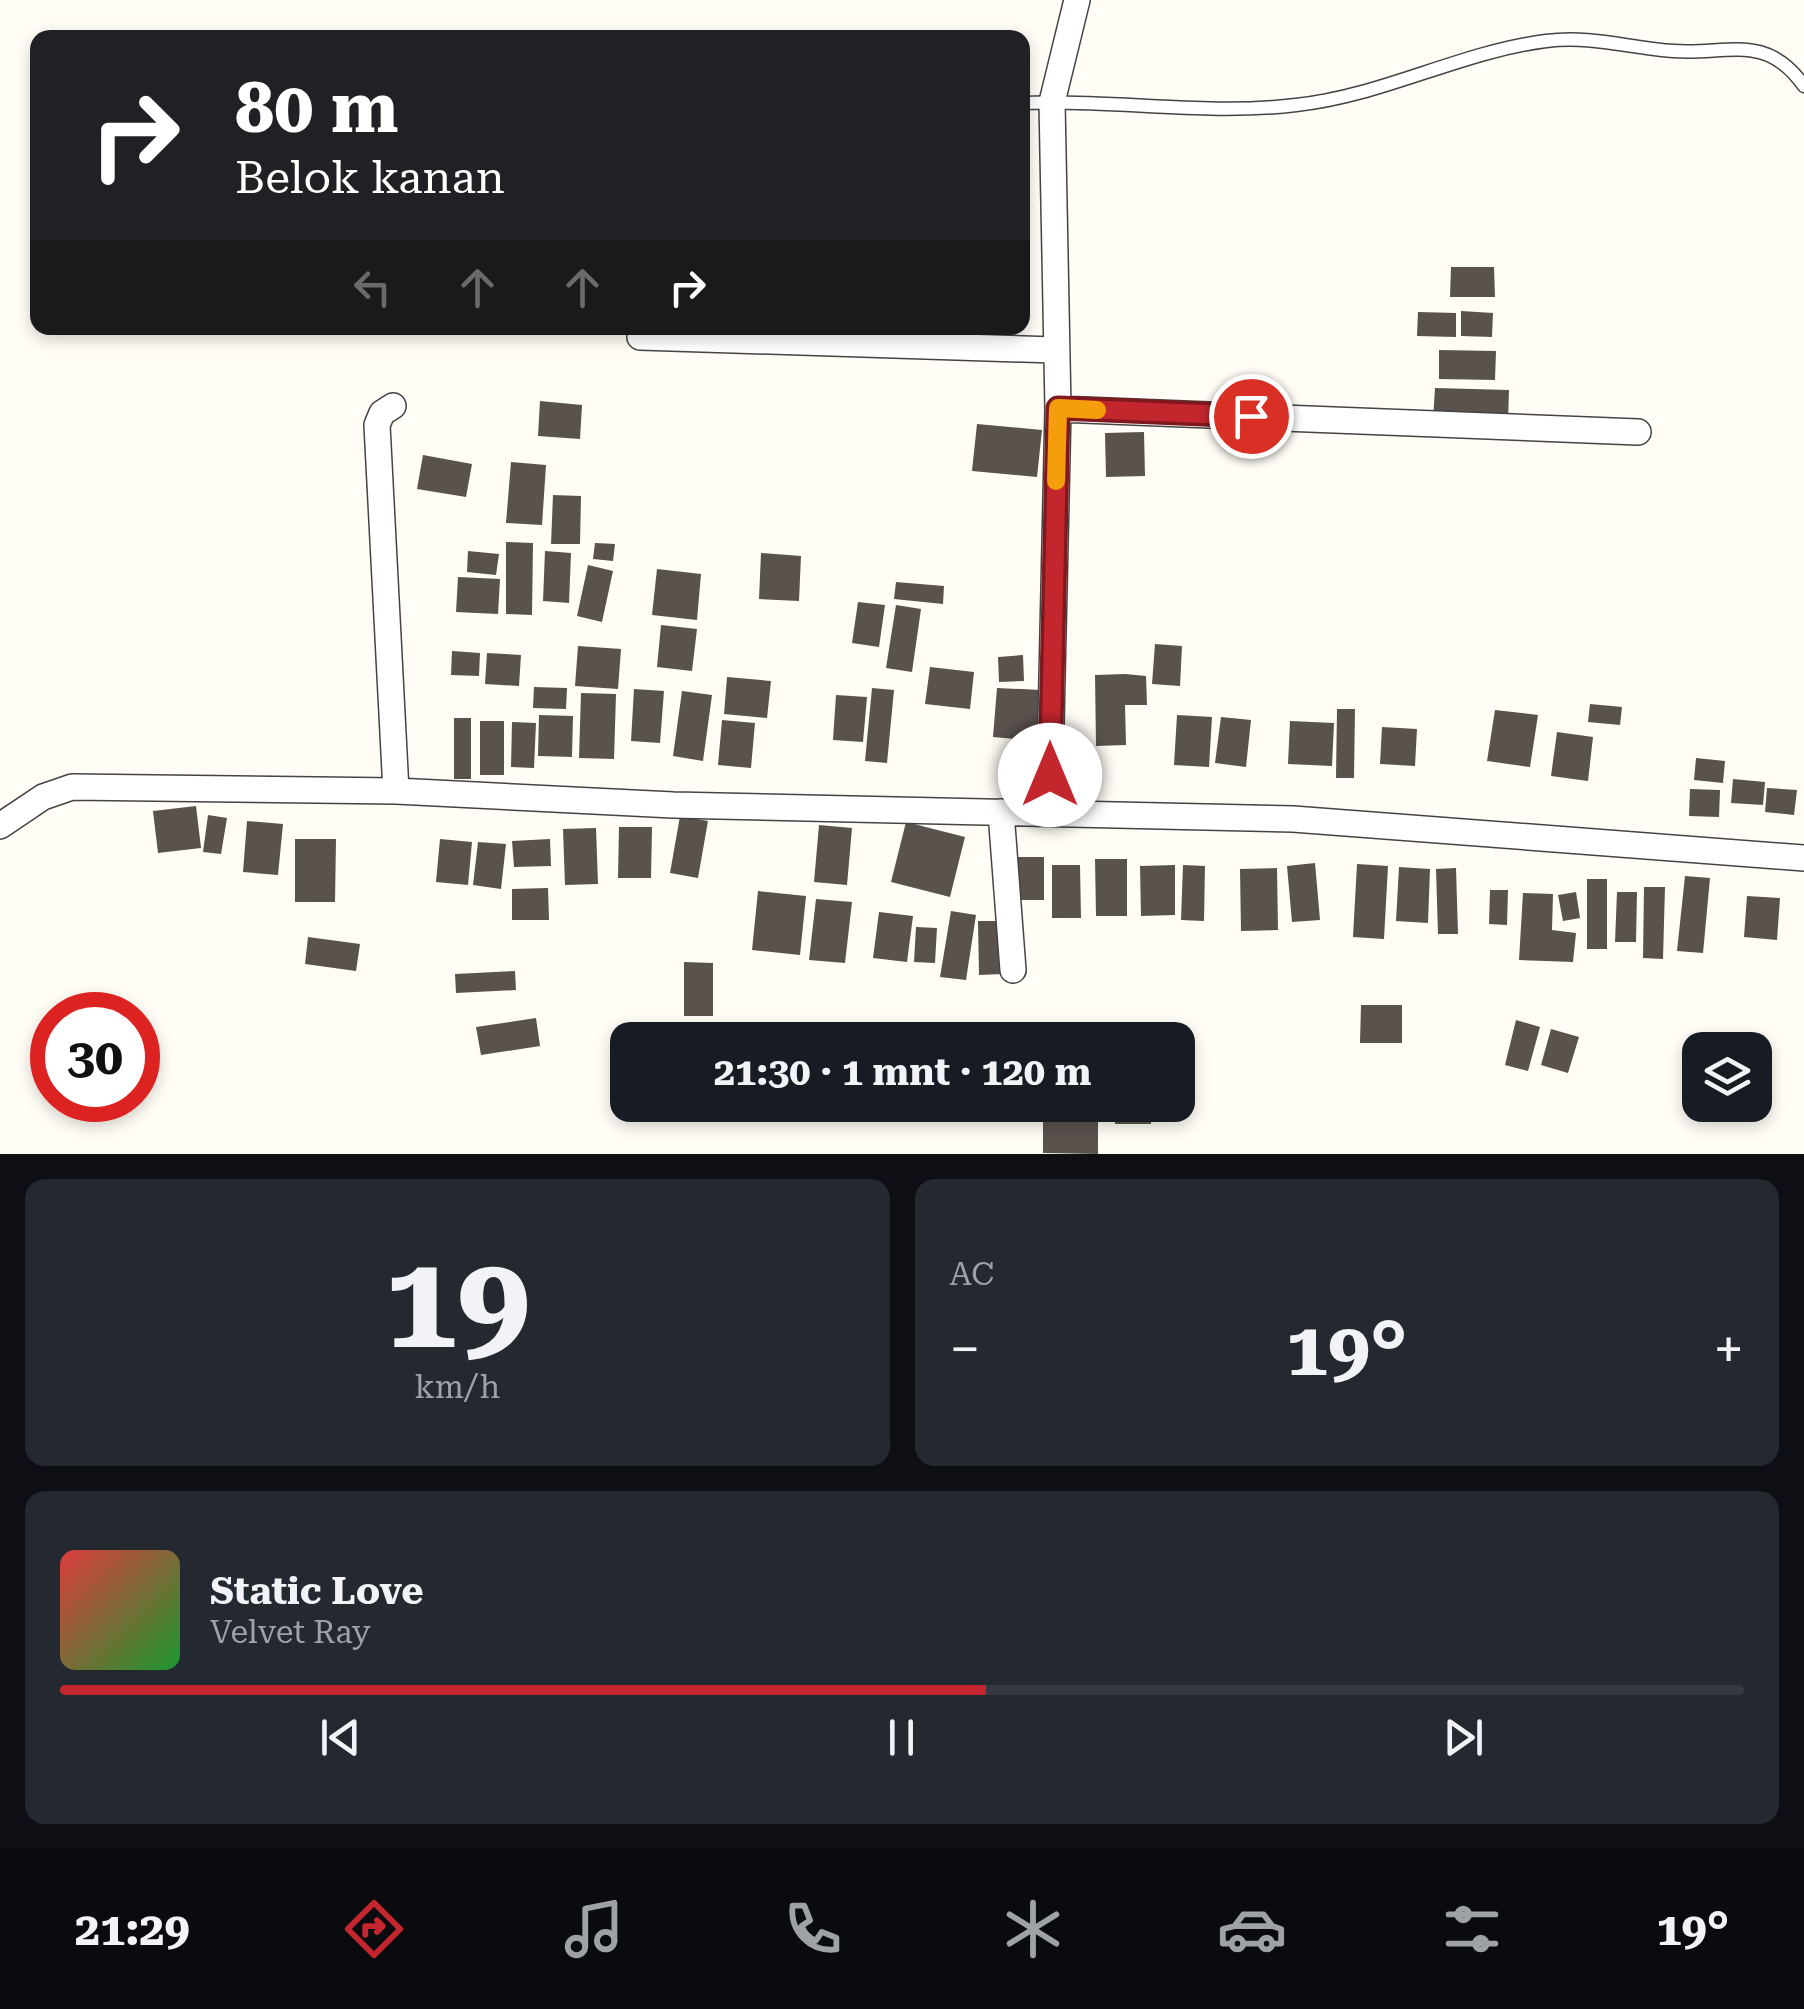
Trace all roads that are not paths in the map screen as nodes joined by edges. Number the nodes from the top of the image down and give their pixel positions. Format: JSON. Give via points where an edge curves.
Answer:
{"nodes":[{"id":1,"x":1076,"y":0,"type":"edge"},
{"id":2,"x":1804,"y":86,"type":"edge"},
{"id":3,"x":1052,"y":102,"type":"junction"},
{"id":4,"x":1030,"y":103,"type":"edge"},
{"id":5,"x":640,"y":337,"type":"dead end"},
{"id":6,"x":1054,"y":350,"type":"junction"},
{"id":7,"x":393,"y":406,"type":"dead end"},
{"id":8,"x":1058,"y":408,"type":"junction"},
{"id":9,"x":1638,"y":432,"type":"dead end"},
{"id":10,"x":396,"y":791,"type":"junction"},
{"id":11,"x":1001,"y":812,"type":"junction"},
{"id":12,"x":1050,"y":812,"type":"junction"},
{"id":13,"x":0,"y":826,"type":"edge"},
{"id":14,"x":1804,"y":858,"type":"edge"},
{"id":15,"x":1013,"y":970,"type":"dead end"}],
"edges":[{"from":1,"to":3,"type":"street"},
{"from":2,"to":3,"type":"lane","via":[[1777,58],[1748,47],[1672,51],[1590,37],[1526,45],[1295,106]]},
{"from":3,"to":4,"type":"lane"},
{"from":3,"to":6,"type":"street"},
{"from":5,"to":6,"type":"street"},
{"from":6,"to":8,"type":"street"},
{"from":7,"to":10,"type":"street","via":[[377,425]]},
{"from":8,"to":9,"type":"street"},
{"from":8,"to":12,"type":"street"},
{"from":10,"to":11,"type":"street"},
{"from":10,"to":13,"type":"street","via":[[72,786],[42,796]]},
{"from":11,"to":12,"type":"street"},
{"from":11,"to":15,"type":"street"},
{"from":12,"to":14,"type":"street","via":[[1292,819]]}]}
